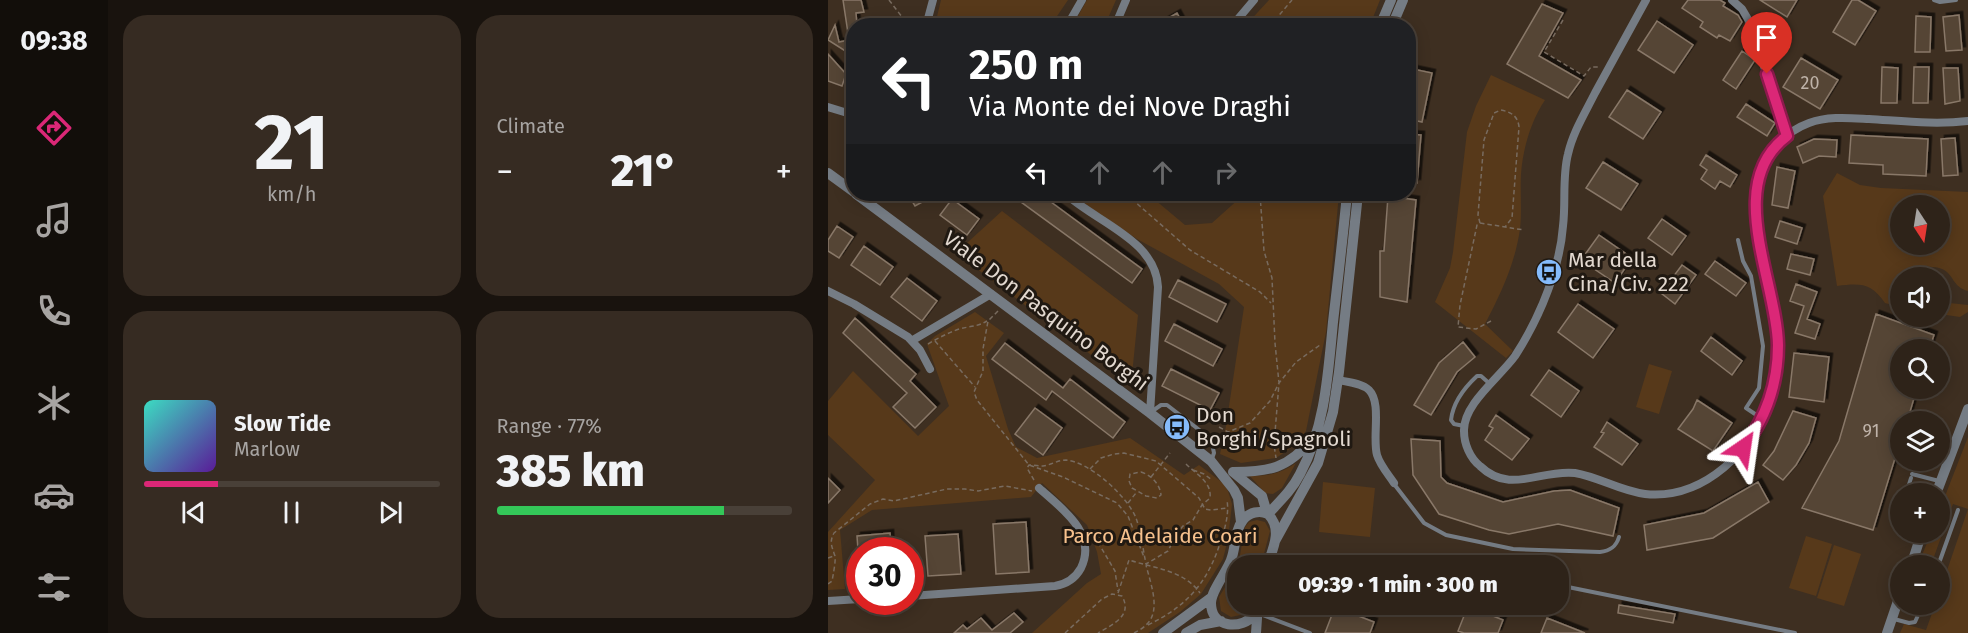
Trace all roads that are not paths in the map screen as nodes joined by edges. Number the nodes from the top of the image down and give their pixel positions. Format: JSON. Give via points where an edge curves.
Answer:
{"nodes":[{"id":1,"x":933,"y":0,"type":"edge"},
{"id":2,"x":1082,"y":0,"type":"edge"},
{"id":3,"x":1126,"y":0,"type":"edge"},
{"id":4,"x":1254,"y":0,"type":"edge"},
{"id":5,"x":1391,"y":0,"type":"edge"},
{"id":6,"x":1403,"y":0,"type":"edge"},
{"id":7,"x":1646,"y":0,"type":"edge"},
{"id":8,"x":1732,"y":0,"type":"edge"},
{"id":9,"x":1934,"y":0,"type":"edge"},
{"id":10,"x":1956,"y":0,"type":"edge"},
{"id":11,"x":928,"y":18,"type":"edge"},
{"id":12,"x":1072,"y":18,"type":"edge"},
{"id":13,"x":1118,"y":18,"type":"edge"},
{"id":14,"x":1239,"y":18,"type":"edge"},
{"id":15,"x":1383,"y":18,"type":"edge"},
{"id":16,"x":1395,"y":18,"type":"edge"},
{"id":17,"x":828,"y":107,"type":"edge"},
{"id":18,"x":846,"y":113,"type":"edge"},
{"id":19,"x":1968,"y":121,"type":"edge"},
{"id":20,"x":1787,"y":136,"type":"junction"},
{"id":21,"x":828,"y":173,"type":"edge"},
{"id":22,"x":846,"y":186,"type":"edge"},
{"id":23,"x":866,"y":201,"type":"edge"},
{"id":24,"x":1076,"y":201,"type":"edge"},
{"id":25,"x":1346,"y":201,"type":"edge"},
{"id":26,"x":1357,"y":201,"type":"edge"},
{"id":27,"x":1738,"y":240,"type":"dead end"},
{"id":28,"x":828,"y":291,"type":"edge"},
{"id":29,"x":991,"y":294,"type":"junction"},
{"id":30,"x":913,"y":340,"type":"junction"},
{"id":31,"x":930,"y":369,"type":"dead end"},
{"id":32,"x":1338,"y":380,"type":"junction"},
{"id":33,"x":1491,"y":385,"type":"junction"},
{"id":34,"x":1968,"y":410,"type":"edge"},
{"id":35,"x":1150,"y":413,"type":"junction"},
{"id":36,"x":1761,"y":418,"type":"junction"},
{"id":37,"x":1464,"y":426,"type":"junction"},
{"id":38,"x":1316,"y":434,"type":"junction"},
{"id":39,"x":1211,"y":461,"type":"junction"},
{"id":40,"x":1233,"y":472,"type":"junction"},
{"id":41,"x":1940,"y":482,"type":"joint"},
{"id":42,"x":1394,"y":483,"type":"joint"},
{"id":43,"x":1910,"y":483,"type":"edge"},
{"id":44,"x":1039,"y":488,"type":"road end"},
{"id":45,"x":1958,"y":510,"type":"dead end"},
{"id":46,"x":1268,"y":513,"type":"junction"},
{"id":47,"x":1241,"y":522,"type":"junction"},
{"id":48,"x":1619,"y":537,"type":"dead end"},
{"id":49,"x":1275,"y":541,"type":"junction"},
{"id":50,"x":1271,"y":555,"type":"edge"},
{"id":51,"x":1942,"y":555,"type":"edge"},
{"id":52,"x":1569,"y":587,"type":"edge"},
{"id":53,"x":924,"y":595,"type":"edge"},
{"id":54,"x":1207,"y":596,"type":"junction"},
{"id":55,"x":846,"y":600,"type":"edge"},
{"id":56,"x":828,"y":601,"type":"edge"},
{"id":57,"x":1252,"y":615,"type":"edge"},
{"id":58,"x":1257,"y":615,"type":"edge"},
{"id":59,"x":1269,"y":615,"type":"edge"},
{"id":60,"x":1893,"y":615,"type":"edge"},
{"id":61,"x":1919,"y":615,"type":"edge"},
{"id":62,"x":1892,"y":619,"type":"junction"},
{"id":63,"x":1229,"y":626,"type":"edge"},
{"id":64,"x":1163,"y":633,"type":"edge"},
{"id":65,"x":1186,"y":633,"type":"edge"},
{"id":66,"x":1256,"y":633,"type":"edge"},
{"id":67,"x":1310,"y":633,"type":"edge"},
{"id":68,"x":1795,"y":633,"type":"edge"},
{"id":69,"x":1887,"y":633,"type":"edge"}],
"edges":[{"from":1,"to":11,"type":"street"},
{"from":2,"to":12,"type":"street"},
{"from":3,"to":13,"type":"street"},
{"from":4,"to":14,"type":"street"},
{"from":5,"to":15,"type":"street"},
{"from":6,"to":16,"type":"street"},
{"from":7,"to":33,"type":"street","via":[[1568,152],[1562,240],[1545,298],[1524,343]]},
{"from":8,"to":20,"type":"street","via":[[1749,21]]},
{"from":9,"to":10,"type":"lane"},
{"from":17,"to":18,"type":"street"},
{"from":19,"to":20,"type":"street","via":[[1833,118],[1810,122]]},
{"from":20,"to":36,"type":"street","via":[[1767,157],[1755,197],[1778,345],[1772,391]]},
{"from":21,"to":22,"type":"street","name":"Viale Don Pasquino Borghi"},
{"from":23,"to":29,"type":"street","name":"Viale Don Pasquino Borghi"},
{"from":24,"to":35,"type":"street","via":[[1136,245],[1155,267],[1158,287]]},
{"from":25,"to":38,"type":"street","via":[[1332,340]]},
{"from":26,"to":32,"type":"street"},
{"from":27,"to":36,"type":"lane","via":[[1752,279],[1762,346],[1759,388],[1746,408]]},
{"from":28,"to":30,"type":"street"},
{"from":29,"to":30,"type":"street"},
{"from":29,"to":35,"type":"street","name":"Viale Don Pasquino Borghi"},
{"from":30,"to":31,"type":"street"},
{"from":32,"to":42,"type":"street","via":[[1362,386],[1373,395],[1377,453]]},
{"from":32,"to":49,"type":"street","via":[[1320,457]]},
{"from":33,"to":37,"type":"street","via":[[1471,407]]},
{"from":33,"to":37,"type":"lane","via":[[1477,376],[1460,396],[1451,420]]},
{"from":34,"to":41,"type":"street"},
{"from":35,"to":39,"type":"street","name":"Viale Don Pasquino Borghi"},
{"from":35,"to":39,"type":"lane","via":[[1167,405],[1212,439]]},
{"from":36,"to":37,"type":"street","via":[[1747,443],[1720,471],[1690,489],[1659,494],[1633,492],[1570,473],[1514,481],[1495,477],[1473,459]]},
{"from":38,"to":40,"type":"street","via":[[1299,453],[1277,467]]},
{"from":38,"to":46,"type":"street","via":[[1296,482]]},
{"from":39,"to":40,"type":"street","name":"Viale Don Pasquino Borghi"},
{"from":39,"to":47,"type":"street","name":"Viale Don Pasquino Borghi","via":[[1233,486],[1234,507]]},
{"from":40,"to":46,"type":"street","name":"Viale Don Pasquino Borghi","via":[[1262,496]]},
{"from":41,"to":43,"type":"lane","via":[[1912,476]]},
{"from":42,"to":48,"type":"lane","via":[[1424,523],[1462,539],[1523,550],[1600,552],[1614,547]]},
{"from":44,"to":53,"type":"street","via":[[1071,517],[1083,538],[1082,567],[1074,578],[1065,584]]},
{"from":45,"to":51,"type":"lane"},
{"from":46,"to":47,"type":"street","via":[[1251,514]]},
{"from":46,"to":49,"type":"street","name":"Viale Don Pasquino Borghi","via":[[1275,525]]},
{"from":47,"to":54,"type":"street","via":[[1231,561]]},
{"from":49,"to":50,"type":"street"},
{"from":52,"to":68,"type":"lane"},
{"from":54,"to":63,"type":"street","via":[[1212,609]]},
{"from":54,"to":64,"type":"street"},
{"from":55,"to":56,"type":"street"},
{"from":57,"to":63,"type":"street","via":[[1244,623]]},
{"from":58,"to":66,"type":"street"},
{"from":59,"to":67,"type":"lane"},
{"from":60,"to":62,"type":"street"},
{"from":61,"to":62,"type":"lane","via":[[1915,622]]},
{"from":62,"to":69,"type":"street"},
{"from":63,"to":65,"type":"street","via":[[1200,625]]}]}
